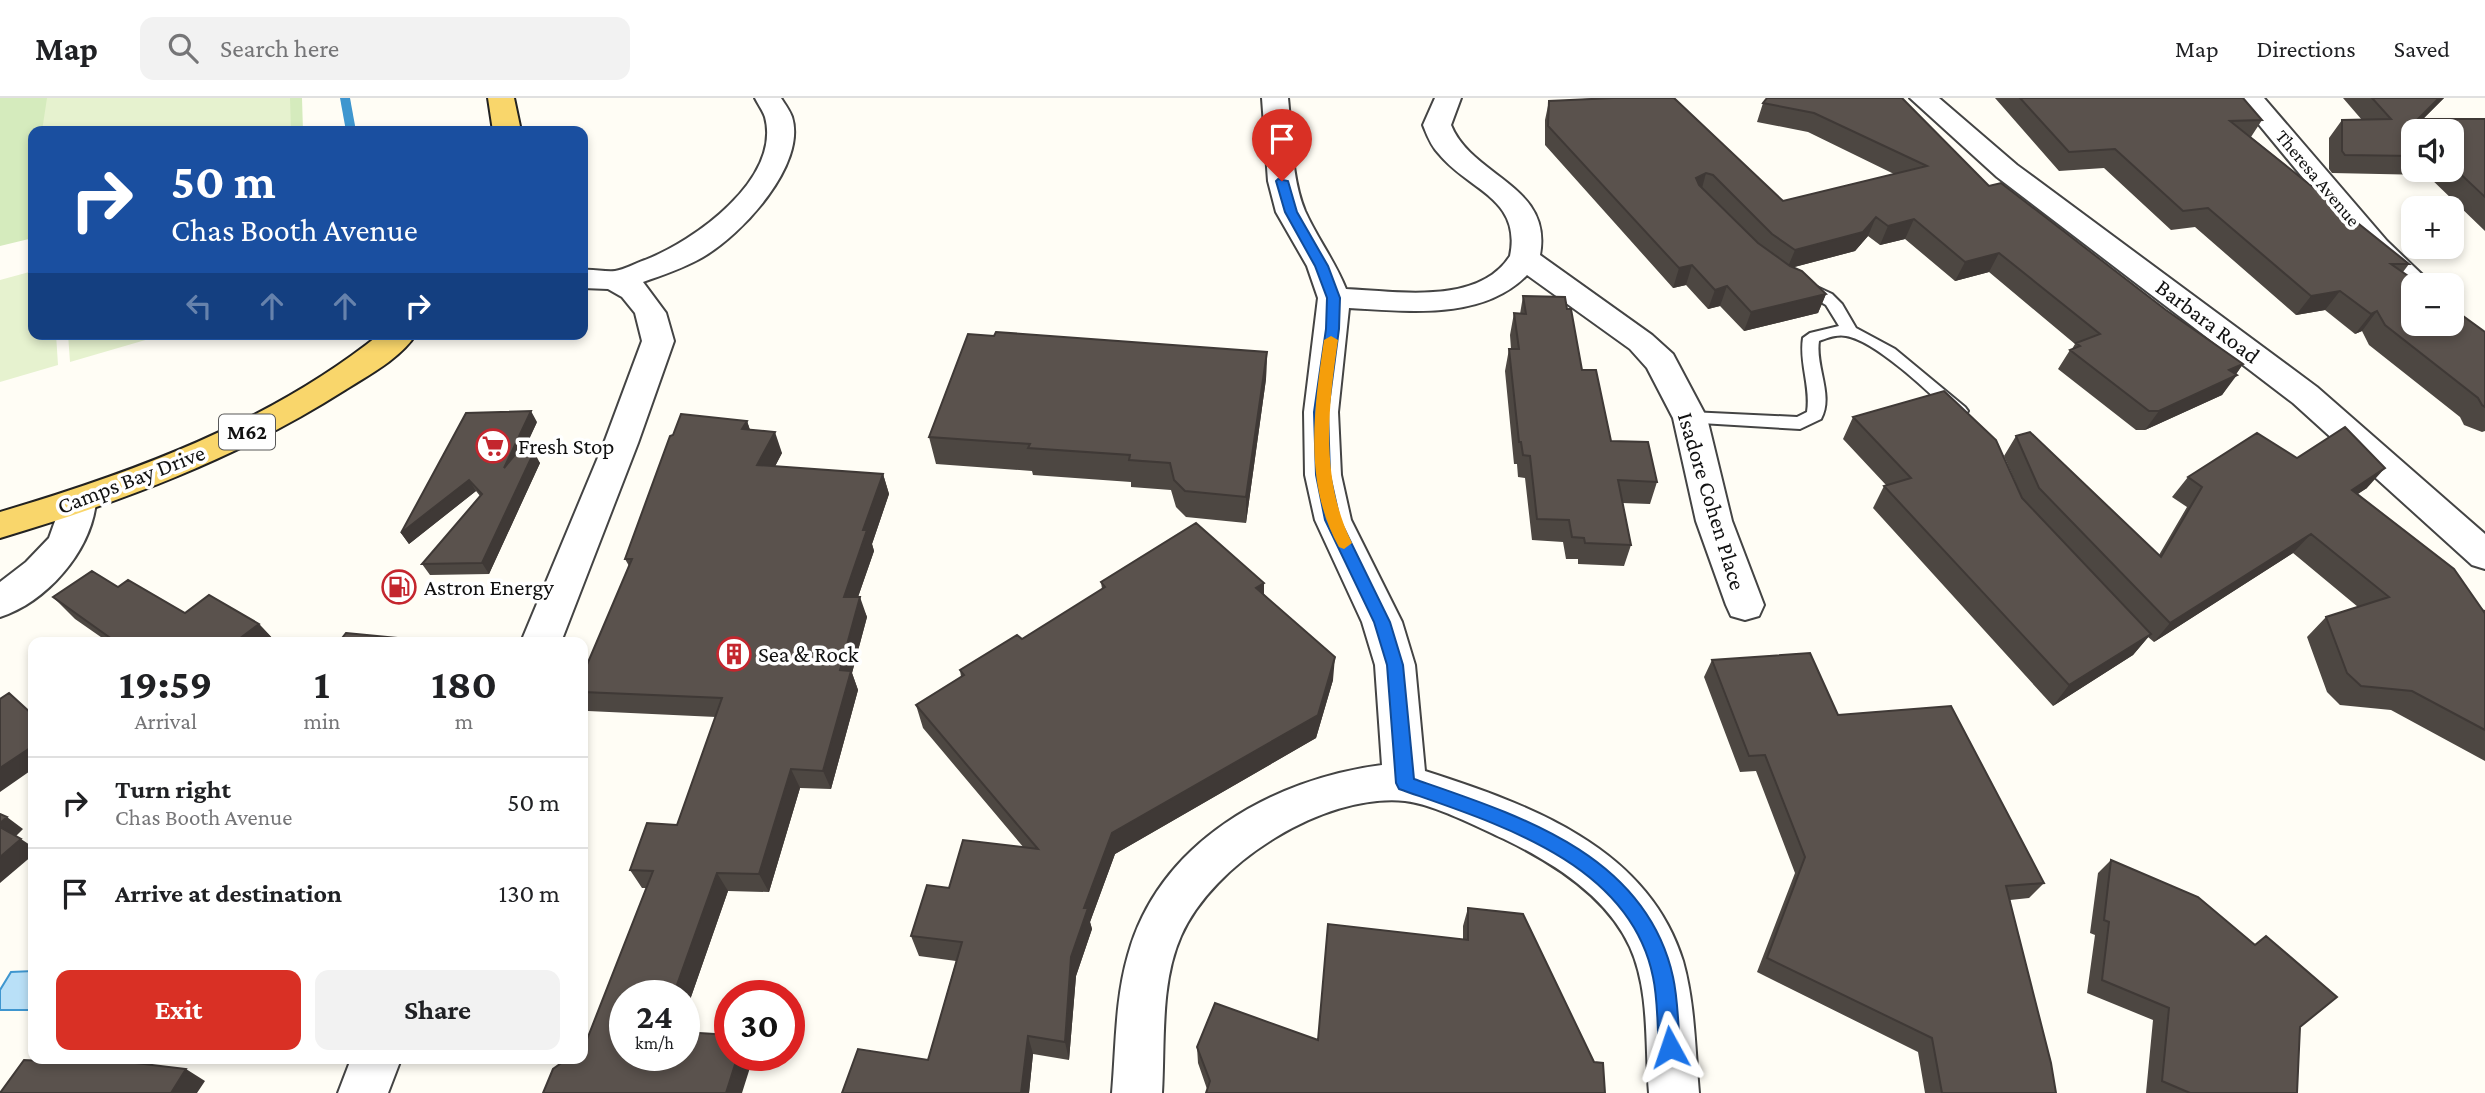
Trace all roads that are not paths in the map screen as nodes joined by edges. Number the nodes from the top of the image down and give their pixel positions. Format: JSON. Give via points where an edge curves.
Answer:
{"nodes":[{"id":1,"x":501,"y":98,"type":"edge"},
{"id":2,"x":768,"y":98,"type":"edge"},
{"id":3,"x":1275,"y":98,"type":"edge"},
{"id":4,"x":1448,"y":98,"type":"edge"},
{"id":5,"x":1923,"y":98,"type":"edge"},
{"id":6,"x":2250,"y":98,"type":"edge"},
{"id":7,"x":506,"y":126,"type":"edge"},
{"id":8,"x":1525,"y":259,"type":"junction"},
{"id":9,"x":2405,"y":273,"type":"edge"},
{"id":10,"x":588,"y":279,"type":"edge"},
{"id":11,"x":1789,"y":280,"type":"edge"},
{"id":12,"x":618,"y":281,"type":"junction"},
{"id":13,"x":1334,"y":298,"type":"junction"},
{"id":14,"x":1849,"y":331,"type":"junction"},
{"id":15,"x":392,"y":340,"type":"edge"},
{"id":16,"x":1690,"y":418,"type":"junction"},
{"id":17,"x":1970,"y":423,"type":"edge"},
{"id":18,"x":78,"y":502,"type":"junction"},
{"id":19,"x":0,"y":525,"type":"edge"},
{"id":20,"x":2485,"y":555,"type":"edge"},
{"id":21,"x":0,"y":602,"type":"edge"},
{"id":22,"x":1745,"y":605,"type":"dead end"},
{"id":23,"x":543,"y":637,"type":"edge"},
{"id":24,"x":1405,"y":783,"type":"junction"},
{"id":25,"x":374,"y":1064,"type":"edge"},
{"id":26,"x":363,"y":1093,"type":"edge"},
{"id":27,"x":1137,"y":1093,"type":"edge"},
{"id":28,"x":1674,"y":1093,"type":"edge"}],
"edges":[{"from":1,"to":7,"type":"main road"},
{"from":2,"to":12,"type":"street","via":[[780,123],[780,151],[740,211],[701,245]]},
{"from":3,"to":13,"type":"street","via":[[1282,181],[1291,212],[1322,266]]},
{"from":4,"to":8,"type":"street","via":[[1437,125],[1447,147],[1516,206],[1528,233]]},
{"from":5,"to":20,"type":"street","name":"Barbara Road","via":[[2007,171],[2305,394]]},
{"from":6,"to":9,"type":"street","name":"Theresa Avenue","via":[[2376,247]]},
{"from":8,"to":13,"type":"street","via":[[1485,291],[1451,300]]},
{"from":8,"to":16,"type":"street","name":"Isadore Cohen Place","via":[[1641,342],[1661,362]]},
{"from":10,"to":12,"type":"street"},
{"from":11,"to":14,"type":"lane","via":[[1823,294],[1840,308]]},
{"from":12,"to":23,"type":"street","via":[[650,309],[658,341]]},
{"from":13,"to":24,"type":"street","via":[[1321,412],[1323,475],[1333,520],[1382,622],[1395,665]]},
{"from":14,"to":16,"type":"lane","via":[[1811,338],[1808,352],[1820,397],[1815,415],[1800,423]]},
{"from":14,"to":17,"type":"lane","via":[[1877,345],[1944,396]]},
{"from":15,"to":18,"type":"main road","name":"Camps Bay Drive","number":"M62","via":[[258,427],[184,462]]},
{"from":16,"to":22,"type":"street","name":"Isadore Cohen Place","via":[[1714,521]]},
{"from":18,"to":19,"type":"main road","name":"Camps Bay Drive","number":"M62"},
{"from":18,"to":21,"type":"street","via":[[71,534],[56,554],[37,576]]},
{"from":24,"to":27,"type":"street","via":[[1327,795],[1296,808],[1242,834],[1202,869],[1168,914],[1148,959]]},
{"from":24,"to":28,"type":"street","via":[[1497,815],[1545,838],[1595,869],[1626,902],[1651,941],[1663,977]]},
{"from":25,"to":26,"type":"street"}]}
